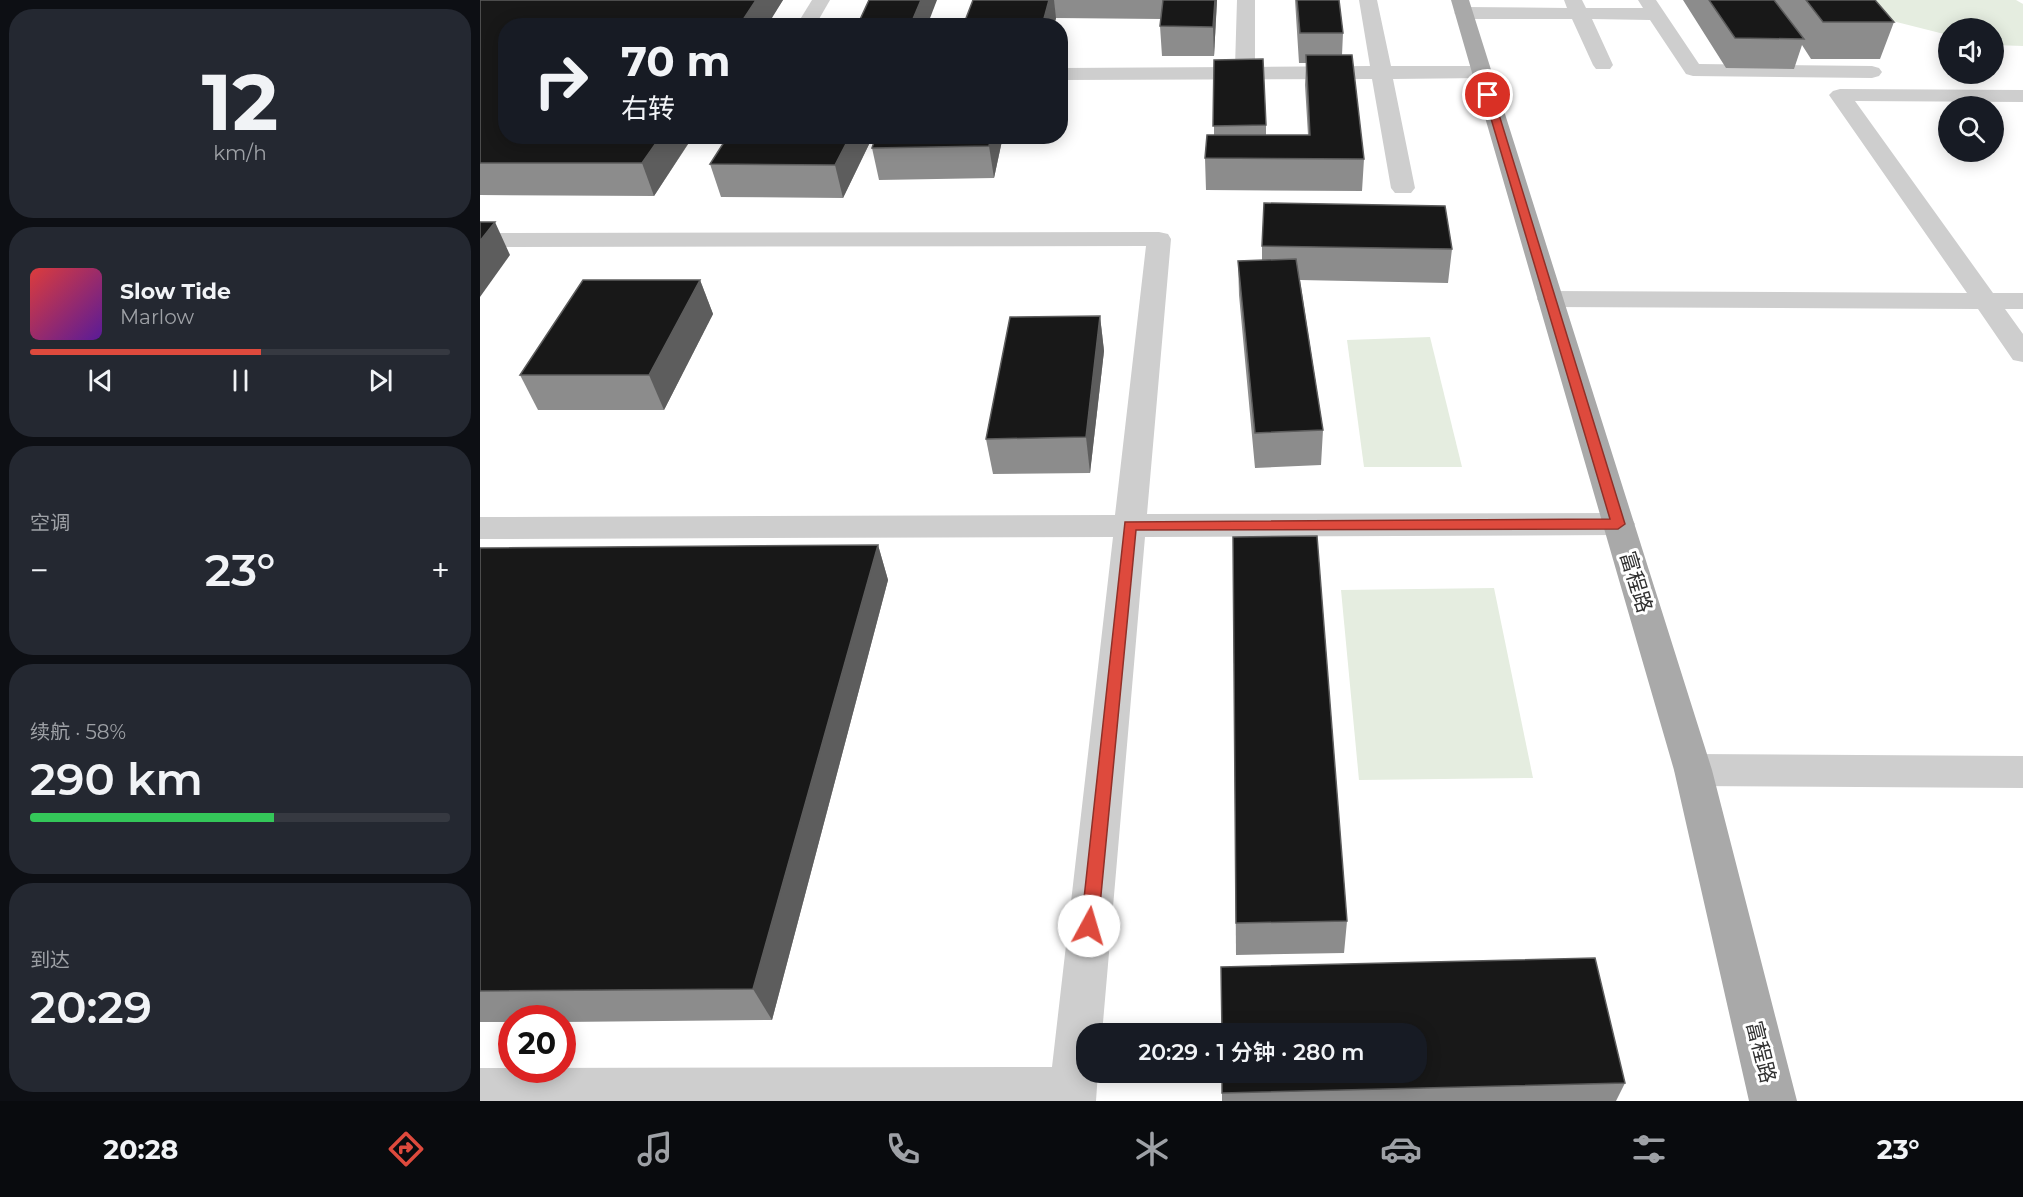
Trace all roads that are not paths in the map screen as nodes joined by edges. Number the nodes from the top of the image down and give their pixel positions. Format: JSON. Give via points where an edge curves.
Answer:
{"nodes":[{"id":1,"x":820,"y":0,"type":"edge"},
{"id":2,"x":1246,"y":0,"type":"edge"},
{"id":3,"x":1368,"y":0,"type":"edge"},
{"id":4,"x":1462,"y":7,"type":"edge"},
{"id":5,"x":1577,"y":7,"type":"edge"},
{"id":6,"x":1651,"y":7,"type":"edge"},
{"id":7,"x":810,"y":18,"type":"edge"},
{"id":8,"x":1603,"y":65,"type":"dead end"},
{"id":9,"x":1482,"y":72,"type":"junction"},
{"id":10,"x":1872,"y":72,"type":"dead end"},
{"id":11,"x":1245,"y":73,"type":"junction"},
{"id":12,"x":1382,"y":73,"type":"junction"},
{"id":13,"x":1068,"y":74,"type":"edge"},
{"id":14,"x":2023,"y":96,"type":"edge"},
{"id":15,"x":1403,"y":188,"type":"dead end"},
{"id":16,"x":480,"y":240,"type":"edge"},
{"id":17,"x":1550,"y":298,"type":"junction"},
{"id":18,"x":1985,"y":300,"type":"junction"},
{"id":19,"x":2023,"y":300,"type":"edge"},
{"id":20,"x":2023,"y":354,"type":"edge"},
{"id":21,"x":1618,"y":524,"type":"junction"},
{"id":22,"x":1130,"y":526,"type":"junction"},
{"id":23,"x":480,"y":528,"type":"edge"},
{"id":24,"x":1693,"y":770,"type":"junction"},
{"id":25,"x":2023,"y":772,"type":"edge"},
{"id":26,"x":480,"y":1092,"type":"edge"},
{"id":27,"x":1072,"y":1096,"type":"edge"},
{"id":28,"x":1773,"y":1101,"type":"edge"}],
"edges":[{"from":1,"to":7,"type":"street"},
{"from":2,"to":11,"type":"street"},
{"from":3,"to":12,"type":"street"},
{"from":4,"to":5,"type":"street"},
{"from":4,"to":9,"type":"main road","name":"富程路"},
{"from":5,"to":6,"type":"street"},
{"from":5,"to":8,"type":"street"},
{"from":6,"to":10,"type":"street","via":[[1693,70]]},
{"from":9,"to":12,"type":"street"},
{"from":9,"to":17,"type":"main road","name":"富程路"},
{"from":11,"to":12,"type":"street"},
{"from":11,"to":13,"type":"street"},
{"from":12,"to":15,"type":"street"},
{"from":14,"to":18,"type":"street","via":[[1840,95]]},
{"from":16,"to":22,"type":"street","via":[[1160,239]]},
{"from":17,"to":18,"type":"street"},
{"from":17,"to":21,"type":"main road","name":"富程路"},
{"from":18,"to":19,"type":"street"},
{"from":18,"to":20,"type":"street"},
{"from":21,"to":22,"type":"street"},
{"from":21,"to":24,"type":"main road","name":"富程路"},
{"from":22,"to":23,"type":"street"},
{"from":22,"to":27,"type":"street"},
{"from":24,"to":25,"type":"street"},
{"from":24,"to":28,"type":"main road","name":"富程路"},
{"from":26,"to":27,"type":"street"}]}
